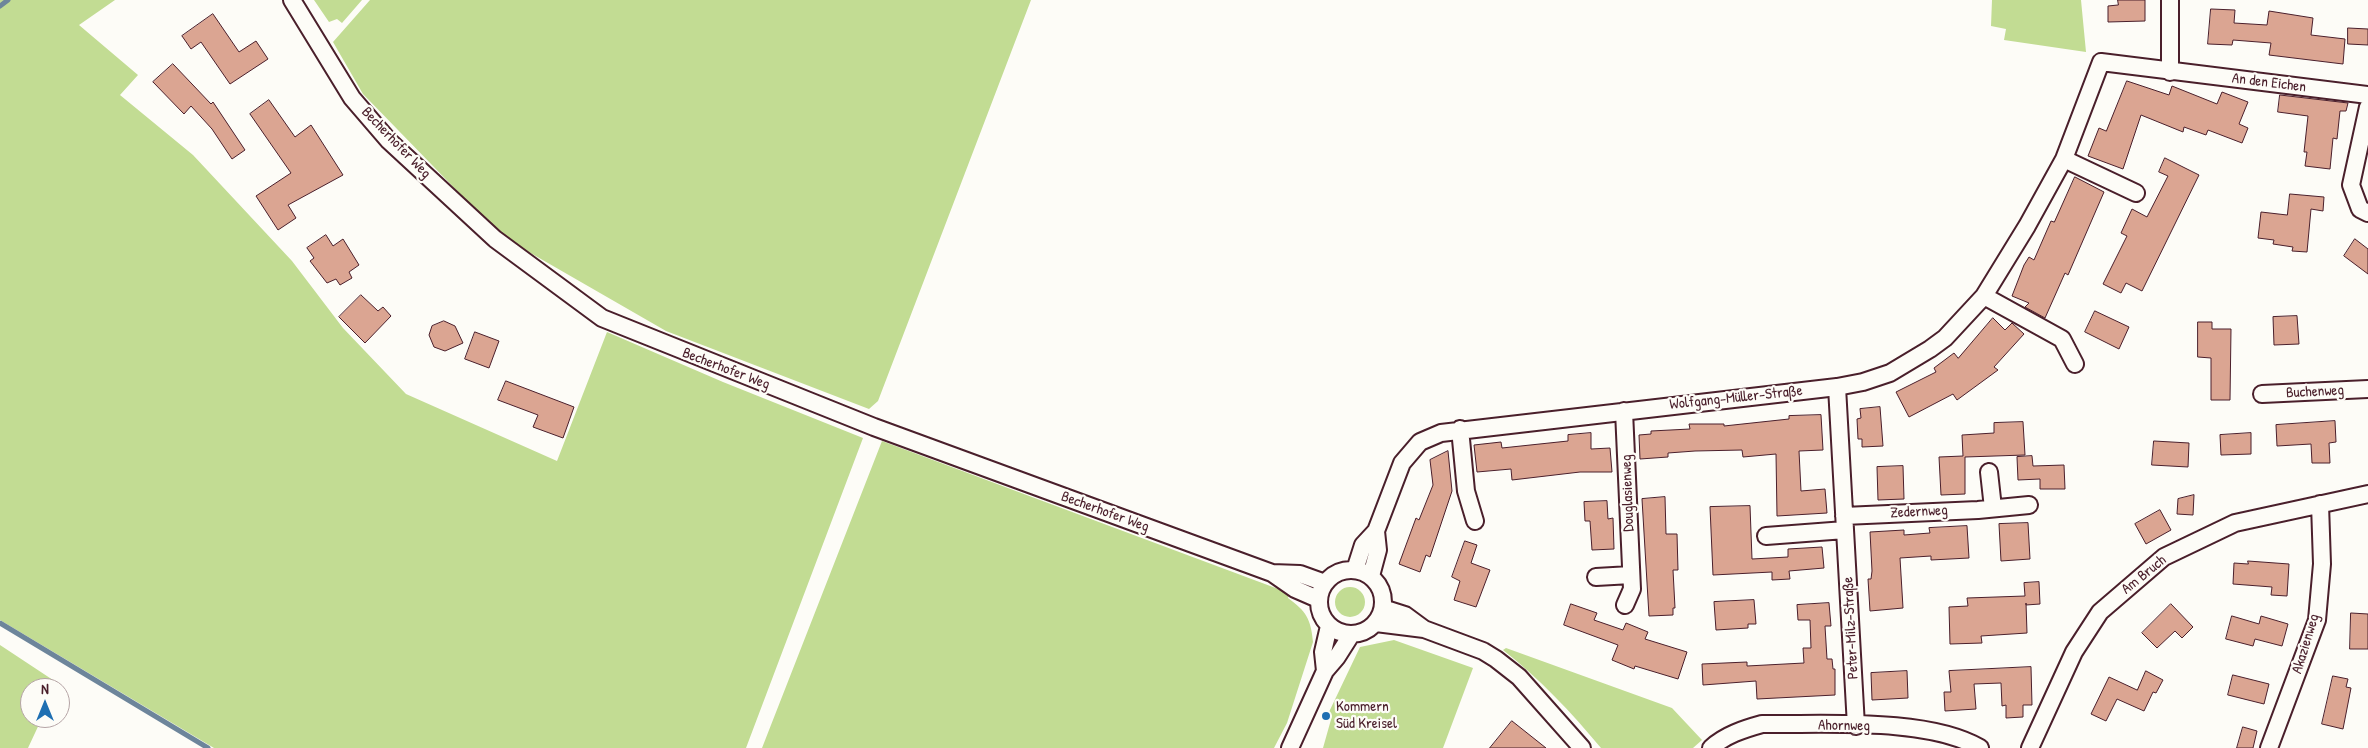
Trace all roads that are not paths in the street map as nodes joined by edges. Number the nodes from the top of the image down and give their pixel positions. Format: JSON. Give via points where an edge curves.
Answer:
{"nodes":[{"id":1,"x":292,"y":0,"type":"edge"},
{"id":2,"x":2170,"y":0,"type":"edge"},
{"id":3,"x":2101,"y":62,"type":"joint"},
{"id":4,"x":2170,"y":72,"type":"junction"},
{"id":5,"x":2368,"y":95,"type":"edge"},
{"id":6,"x":2368,"y":107,"type":"edge"},
{"id":7,"x":2064,"y":159,"type":"junction"},
{"id":8,"x":2136,"y":193,"type":"dead end"},
{"id":9,"x":2368,"y":213,"type":"edge"},
{"id":10,"x":1984,"y":296,"type":"junction"},
{"id":11,"x":2075,"y":364,"type":"dead end"},
{"id":12,"x":1837,"y":387,"type":"junction"},
{"id":13,"x":2368,"y":389,"type":"edge"},
{"id":14,"x":2262,"y":394,"type":"dead end"},
{"id":15,"x":1624,"y":410,"type":"junction"},
{"id":16,"x":1460,"y":429,"type":"junction"},
{"id":17,"x":1989,"y":472,"type":"dead end"},
{"id":18,"x":2368,"y":494,"type":"edge"},
{"id":19,"x":2320,"y":504,"type":"junction"},
{"id":20,"x":2029,"y":505,"type":"dead end"},
{"id":21,"x":1993,"y":508,"type":"junction"},
{"id":22,"x":1476,"y":521,"type":"dead end"},
{"id":23,"x":1845,"y":523,"type":"junction"},
{"id":24,"x":1376,"y":531,"type":"junction"},
{"id":25,"x":1766,"y":536,"type":"dead end"},
{"id":26,"x":1355,"y":570,"type":"junction"},
{"id":27,"x":1272,"y":573,"type":"junction"},
{"id":28,"x":1631,"y":575,"type":"junction"},
{"id":29,"x":1371,"y":576,"type":"junction"},
{"id":30,"x":1596,"y":577,"type":"dead end"},
{"id":31,"x":1325,"y":583,"type":"junction"},
{"id":32,"x":1318,"y":599,"type":"junction"},
{"id":33,"x":1625,"y":605,"type":"dead end"},
{"id":34,"x":1383,"y":608,"type":"junction"},
{"id":35,"x":1376,"y":623,"type":"junction"},
{"id":36,"x":1329,"y":626,"type":"junction"},
{"id":37,"x":1424,"y":629,"type":"junction"},
{"id":38,"x":1351,"y":635,"type":"junction"},
{"id":39,"x":1325,"y":670,"type":"junction"},
{"id":40,"x":1856,"y":726,"type":"junction"},
{"id":41,"x":1290,"y":748,"type":"edge"},
{"id":42,"x":1582,"y":748,"type":"edge"},
{"id":43,"x":1711,"y":748,"type":"edge"},
{"id":44,"x":1980,"y":748,"type":"edge"},
{"id":45,"x":2030,"y":748,"type":"edge"},
{"id":46,"x":2269,"y":748,"type":"edge"}],
"edges":[{"from":1,"to":27,"type":"street","name":"Becherhofer Weg","via":[[352,98],[389,142],[494,239],[602,318],[874,427]]},
{"from":2,"to":4,"type":"street"},
{"from":3,"to":4,"type":"street","name":"An den Eichen"},
{"from":3,"to":7,"type":"street","name":"Wolfgang-Müller-Straße"},
{"from":4,"to":5,"type":"street","name":"An den Eichen"},
{"from":6,"to":9,"type":"street","via":[[2351,185],[2360,209]]},
{"from":7,"to":8,"type":"street"},
{"from":7,"to":10,"type":"street","name":"Wolfgang-Müller-Straße"},
{"from":10,"to":11,"type":"street","via":[[2062,339]]},
{"from":10,"to":12,"type":"street","name":"Wolfgang-Müller-Straße","via":[[1930,349],[1890,373]]},
{"from":12,"to":15,"type":"street","name":"Wolfgang-Müller-Straße"},
{"from":12,"to":23,"type":"street","name":"Peter-Milz-Straße"},
{"from":13,"to":14,"type":"street","name":"Buchenweg"},
{"from":15,"to":16,"type":"street","name":"Wolfgang-Müller-Straße"},
{"from":15,"to":28,"type":"street","name":"Douglasienweg"},
{"from":16,"to":22,"type":"street","via":[[1466,491]]},
{"from":16,"to":24,"type":"street","name":"Wolfgang-Müller-Straße","via":[[1420,442],[1402,463]]},
{"from":17,"to":21,"type":"street"},
{"from":18,"to":19,"type":"street","name":"Am Bruch"},
{"from":19,"to":45,"type":"street","name":"Am Bruch","via":[[2235,523],[2164,556],[2100,612],[2074,652]]},
{"from":19,"to":46,"type":"street","name":"Akazienweg","via":[[2322,564],[2316,620]]},
{"from":20,"to":21,"type":"street","name":"Zedernweg"},
{"from":21,"to":23,"type":"street","name":"Zedernweg"},
{"from":23,"to":25,"type":"street"},
{"from":23,"to":40,"type":"street","name":"Peter-Milz-Straße"},
{"from":24,"to":26,"type":"street","name":"Wolfgang-Müller-Straße","via":[[1363,545]]},
{"from":24,"to":29,"type":"street","name":"Wolfgang-Müller-Straße","via":[[1378,550]]},
{"from":26,"to":29,"type":"street"},
{"from":26,"to":31,"type":"street","via":[[1338,572]]},
{"from":27,"to":31,"type":"street","name":"Becherhofer Weg","via":[[1300,574]]},
{"from":27,"to":32,"type":"street","name":"Becherhofer Weg","via":[[1295,589]]},
{"from":28,"to":30,"type":"street"},
{"from":28,"to":33,"type":"street","name":"Douglasienweg","via":[[1632,589]]},
{"from":29,"to":34,"type":"street","via":[[1382,590]]},
{"from":31,"to":32,"type":"street"},
{"from":32,"to":36,"type":"street","via":[[1321,614]]},
{"from":34,"to":35,"type":"street"},
{"from":34,"to":37,"type":"street","via":[[1405,615]]},
{"from":35,"to":37,"type":"street"},
{"from":35,"to":38,"type":"street","via":[[1369,630]]},
{"from":36,"to":38,"type":"street"},
{"from":36,"to":39,"type":"street","via":[[1323,652]]},
{"from":37,"to":42,"type":"street","via":[[1496,659],[1519,677]]},
{"from":38,"to":39,"type":"street"},
{"from":39,"to":41,"type":"street"},
{"from":40,"to":43,"type":"street","name":"Ahornweg","via":[[1762,724],[1745,728]]},
{"from":40,"to":44,"type":"street","name":"Ahornweg","via":[[1935,731]]}]}
